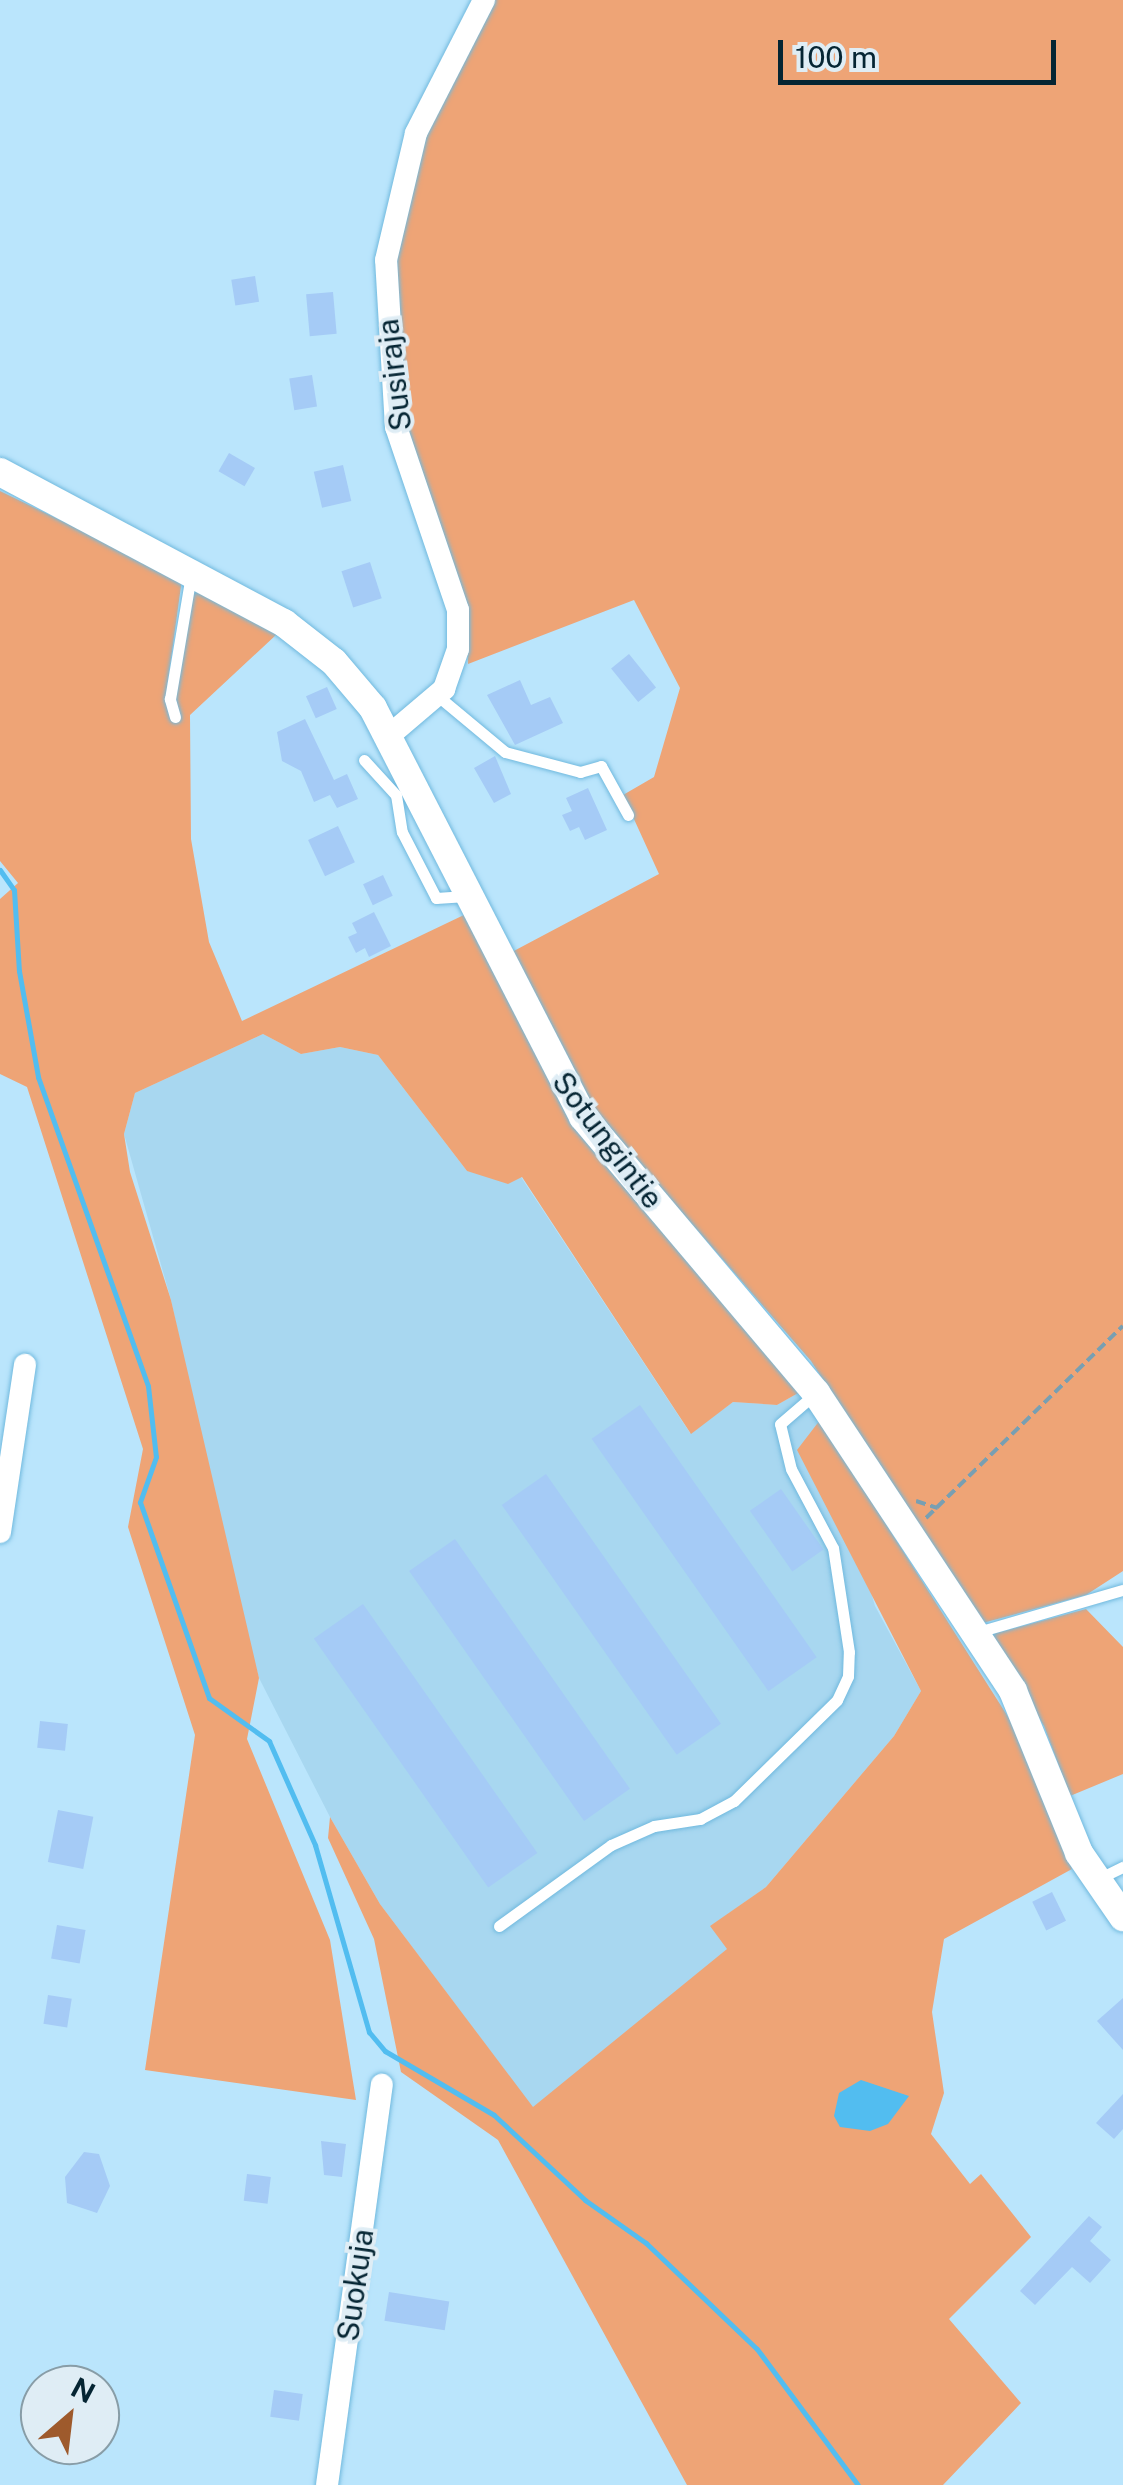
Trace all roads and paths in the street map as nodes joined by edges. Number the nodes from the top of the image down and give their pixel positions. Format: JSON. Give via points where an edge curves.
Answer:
{"nodes":[{"id":1,"x":484,"y":0,"type":"edge"},
{"id":2,"x":0,"y":472,"type":"edge"},
{"id":3,"x":191,"y":571,"type":"junction"},
{"id":4,"x":439,"y":696,"type":"junction"},
{"id":5,"x":175,"y":717,"type":"dead end"},
{"id":6,"x":392,"y":734,"type":"junction"},
{"id":7,"x":364,"y":760,"type":"dead end"},
{"id":8,"x":628,"y":815,"type":"dead end"},
{"id":9,"x":470,"y":894,"type":"junction"},
{"id":10,"x":1123,"y":1326,"type":"edge"},
{"id":11,"x":25,"y":1366,"type":"dead end"},
{"id":12,"x":816,"y":1393,"type":"junction"},
{"id":13,"x":0,"y":1532,"type":"edge"},
{"id":14,"x":906,"y":1534,"type":"junction"},
{"id":15,"x":1123,"y":1590,"type":"edge"},
{"id":16,"x":974,"y":1634,"type":"junction"},
{"id":17,"x":1123,"y":1867,"type":"edge"},
{"id":18,"x":1094,"y":1880,"type":"junction"},
{"id":19,"x":1123,"y":1918,"type":"edge"},
{"id":20,"x":498,"y":1926,"type":"dead end"},
{"id":21,"x":382,"y":2084,"type":"dead end"},
{"id":22,"x":327,"y":2485,"type":"edge"}],
"edges":[{"from":1,"to":4,"type":"street","name":"Susiraja","via":[[416,132],[386,260],[396,426],[458,610],[458,649]]},
{"from":2,"to":3,"type":"street","name":"Sotungintie"},
{"from":3,"to":5,"type":"lane","via":[[170,700]]},
{"from":3,"to":6,"type":"street","name":"Sotungintie","via":[[284,623],[334,662]]},
{"from":4,"to":6,"type":"street","name":"Susiraja"},
{"from":4,"to":8,"type":"lane","via":[[505,752],[580,772],[600,766]]},
{"from":6,"to":9,"type":"street","name":"Sotungintie"},
{"from":7,"to":9,"type":"lane","via":[[396,795],[402,832],[436,898],[443,903]]},
{"from":9,"to":12,"type":"street","name":"Sotungintie","via":[[583,1117]]},
{"from":10,"to":14,"type":"path"},
{"from":11,"to":13,"type":"street"},
{"from":12,"to":14,"type":"street","name":"Sotungintie"},
{"from":12,"to":20,"type":"lane","via":[[780,1424],[792,1469],[833,1548],[849,1652],[848,1676],[836,1700],[734,1801],[700,1819],[654,1826],[611,1845]]},
{"from":14,"to":16,"type":"street","name":"Sotungintie"},
{"from":15,"to":16,"type":"lane"},
{"from":16,"to":18,"type":"street","name":"Sotungintie","via":[[1013,1691]]},
{"from":17,"to":18,"type":"lane"},
{"from":18,"to":19,"type":"street","name":"Sotungintie"},
{"from":21,"to":22,"type":"street","name":"Suokuja"}]}
